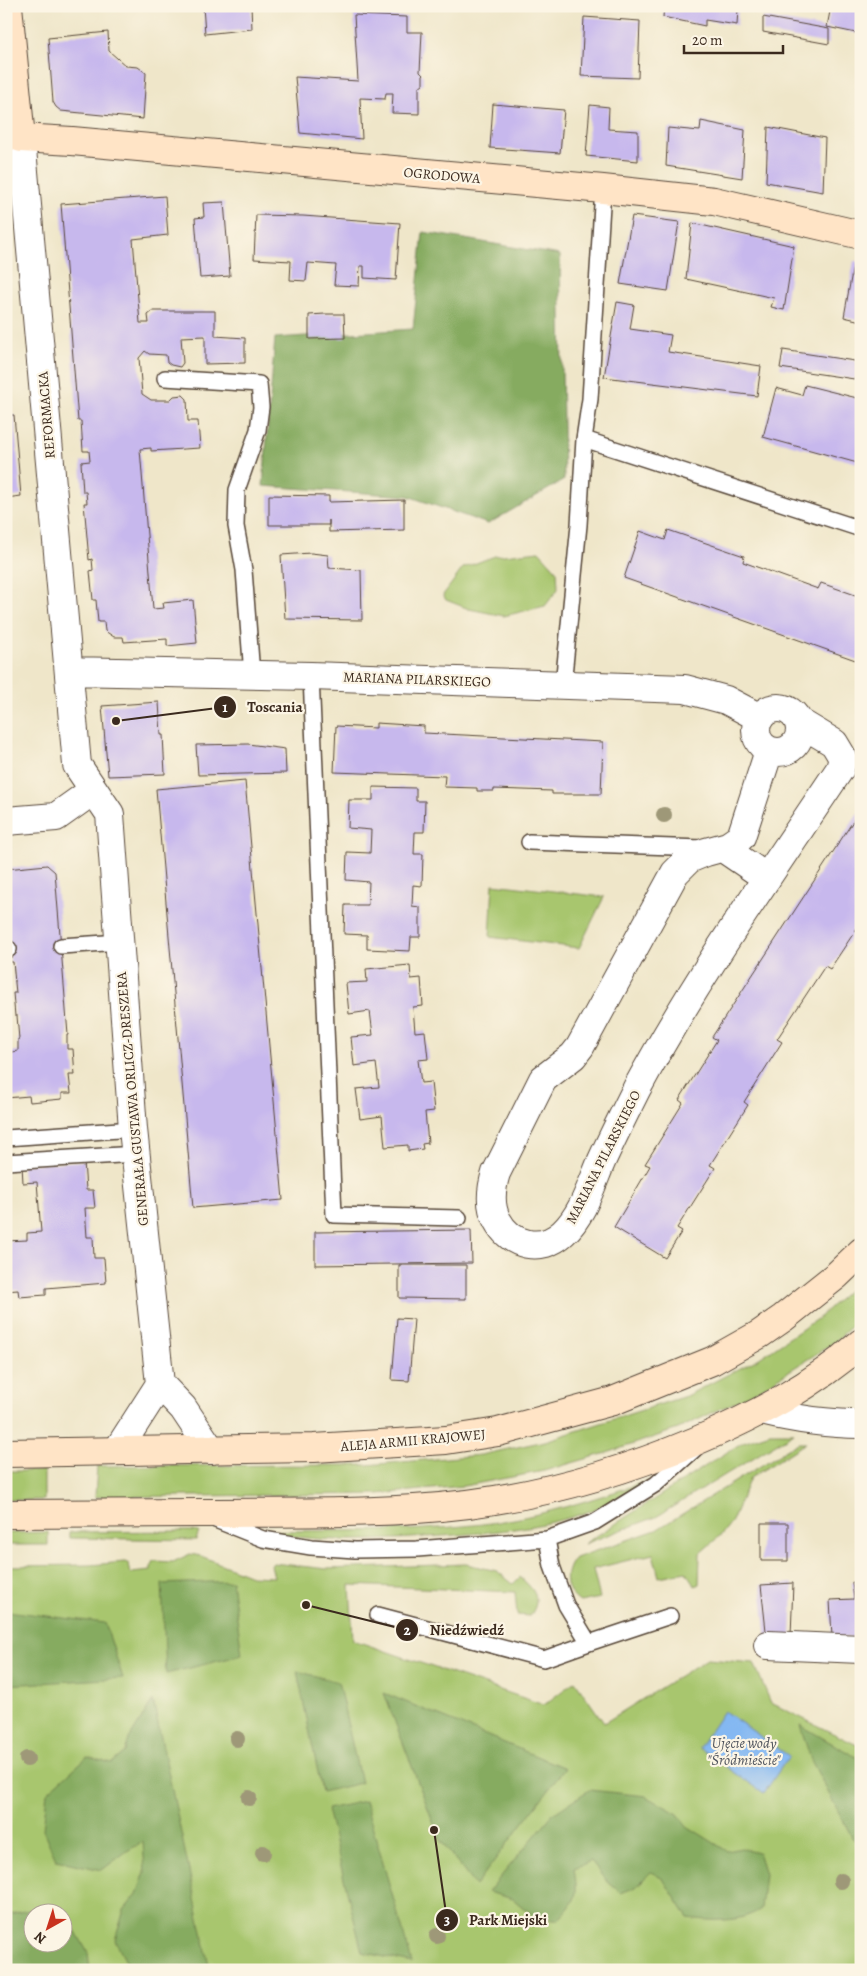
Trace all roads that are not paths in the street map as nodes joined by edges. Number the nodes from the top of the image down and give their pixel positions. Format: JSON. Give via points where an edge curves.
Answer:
{"nodes":[{"id":1,"x":8,"y":6,"type":"edge"},
{"id":2,"x":20,"y":138,"type":"junction"},
{"id":3,"x":603,"y":189,"type":"junction"},
{"id":4,"x":861,"y":235,"type":"edge"},
{"id":5,"x":165,"y":378,"type":"dead end"},
{"id":6,"x":584,"y":439,"type":"junction"},
{"id":7,"x":861,"y":529,"type":"edge"},
{"id":8,"x":69,"y":671,"type":"junction"},
{"id":9,"x":252,"y":675,"type":"junction"},
{"id":10,"x":310,"y":676,"type":"junction"},
{"id":11,"x":563,"y":684,"type":"junction"},
{"id":12,"x":760,"y":718,"type":"junction"},
{"id":13,"x":799,"y":722,"type":"junction"},
{"id":14,"x":770,"y":751,"type":"junction"},
{"id":15,"x":94,"y":790,"type":"junction"},
{"id":16,"x":110,"y":814,"type":"joint"},
{"id":17,"x":6,"y":821,"type":"edge"},
{"id":18,"x":529,"y":842,"type":"dead end"},
{"id":19,"x":723,"y":848,"type":"junction"},
{"id":20,"x":767,"y":878,"type":"junction"},
{"id":21,"x":120,"y":942,"type":"junction"},
{"id":22,"x":61,"y":946,"type":"dead end"},
{"id":23,"x":6,"y":1138,"type":"edge"},
{"id":24,"x":134,"y":1141,"type":"junction"},
{"id":25,"x":6,"y":1162,"type":"edge"},
{"id":26,"x":459,"y":1218,"type":"dead end"},
{"id":27,"x":861,"y":1252,"type":"edge"},
{"id":28,"x":861,"y":1343,"type":"edge"},
{"id":29,"x":160,"y":1384,"type":"junction"},
{"id":30,"x":761,"y":1411,"type":"junction"},
{"id":31,"x":861,"y":1424,"type":"edge"},
{"id":32,"x":711,"y":1435,"type":"junction"},
{"id":33,"x":211,"y":1450,"type":"junction"},
{"id":34,"x":117,"y":1451,"type":"junction"},
{"id":35,"x":6,"y":1453,"type":"edge"},
{"id":36,"x":199,"y":1513,"type":"junction"},
{"id":37,"x":6,"y":1514,"type":"edge"},
{"id":38,"x":547,"y":1539,"type":"junction"},
{"id":39,"x":378,"y":1614,"type":"dead end"},
{"id":40,"x":670,"y":1616,"type":"dead end"},
{"id":41,"x":589,"y":1643,"type":"junction"},
{"id":42,"x":768,"y":1645,"type":"dead end"},
{"id":43,"x":861,"y":1649,"type":"edge"}],
"edges":[{"from":1,"to":2,"type":"main road","name":"REFORMACKA"},
{"from":2,"to":3,"type":"main road","name":"OGRODOWA"},
{"from":2,"to":8,"type":"street","name":"REFORMACKA"},
{"from":3,"to":4,"type":"main road","name":"OGRODOWA","via":[[714,201]]},
{"from":3,"to":6,"type":"lane","via":[[590,399]]},
{"from":5,"to":9,"type":"lane","via":[[258,384],[261,407],[258,430],[236,499]]},
{"from":6,"to":7,"type":"lane"},
{"from":6,"to":11,"type":"lane"},
{"from":8,"to":9,"type":"street","name":"MARIANA PILARSKIEGO"},
{"from":8,"to":15,"type":"street","name":"REFORMACKA","via":[[77,765]]},
{"from":9,"to":10,"type":"street","name":"MARIANA PILARSKIEGO"},
{"from":10,"to":11,"type":"street","name":"MARIANA PILARSKIEGO"},
{"from":10,"to":26,"type":"lane","via":[[334,1215]]},
{"from":11,"to":12,"type":"street","name":"MARIANA PILARSKIEGO","via":[[686,689],[726,700]]},
{"from":12,"to":13,"type":"street","name":"MARIANA PILARSKIEGO","via":[[768,710],[783,708]]},
{"from":12,"to":14,"type":"street","via":[[756,734],[763,747]]},
{"from":13,"to":14,"type":"street","via":[[801,729],[797,744],[784,752]]},
{"from":13,"to":20,"type":"street","name":"MARIANA PILARSKIEGO","via":[[834,743],[843,758],[840,769]]},
{"from":14,"to":19,"type":"street","name":"MARIANA PILARSKIEGO","via":[[744,831],[736,842]]},
{"from":15,"to":16,"type":"street","name":"REFORMACKA"},
{"from":15,"to":17,"type":"street","via":[[56,817]]},
{"from":16,"to":21,"type":"street","name":"GENERAŁA GUSTAWA ORLICZ-DRESZERA"},
{"from":18,"to":19,"type":"lane"},
{"from":19,"to":20,"type":"street"},
{"from":19,"to":20,"type":"street","name":"MARIANA PILARSKIEGO","via":[[689,860],[675,873],[580,1047],[549,1073],[538,1087],[492,1186],[494,1216],[514,1239],[524,1244],[544,1245],[570,1225],[637,1089],[702,976]]},
{"from":21,"to":22,"type":"lane"},
{"from":21,"to":24,"type":"street","name":"GENERAŁA GUSTAWA ORLICZ-DRESZERA"},
{"from":23,"to":24,"type":"lane"},
{"from":24,"to":25,"type":"lane"},
{"from":24,"to":29,"type":"street","name":"GENERAŁA GUSTAWA ORLICZ-DRESZERA"},
{"from":27,"to":33,"type":"main road","name":"ALEJA ARMII KRAJOWEJ","via":[[808,1300],[760,1334],[712,1361],[604,1404],[498,1432],[446,1440]]},
{"from":28,"to":30,"type":"main road","via":[[812,1380]]},
{"from":29,"to":33,"type":"street","via":[[183,1408]]},
{"from":29,"to":34,"type":"street"},
{"from":30,"to":31,"type":"street","via":[[795,1419]]},
{"from":30,"to":32,"type":"main road"},
{"from":32,"to":36,"type":"main road","via":[[570,1485],[469,1504],[377,1511]]},
{"from":32,"to":38,"type":"lane","via":[[648,1488],[596,1522]]},
{"from":33,"to":34,"type":"main road","name":"ALEJA ARMII KRAJOWEJ"},
{"from":34,"to":35,"type":"main road","name":"ALEJA ARMII KRAJOWEJ"},
{"from":36,"to":37,"type":"main road"},
{"from":36,"to":38,"type":"lane","via":[[263,1540],[311,1547],[417,1549]]},
{"from":38,"to":41,"type":"lane","via":[[552,1566],[566,1605]]},
{"from":39,"to":41,"type":"lane","via":[[544,1659]]},
{"from":40,"to":41,"type":"lane"},
{"from":42,"to":43,"type":"street"}]}
